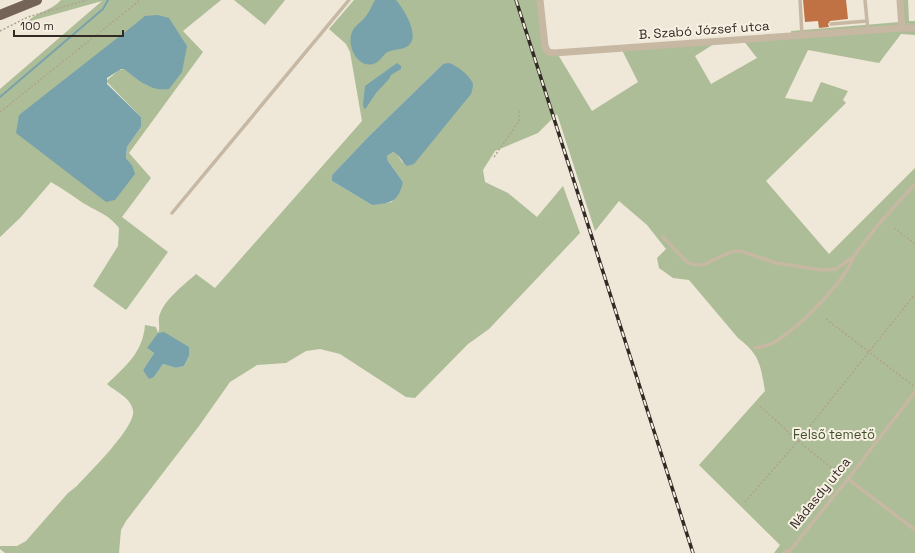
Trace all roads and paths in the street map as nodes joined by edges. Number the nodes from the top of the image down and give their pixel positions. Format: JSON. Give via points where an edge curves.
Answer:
{"nodes":[{"id":1,"x":37,"y":0,"type":"edge"},
{"id":2,"x":87,"y":0,"type":"edge"},
{"id":3,"x":140,"y":0,"type":"edge"},
{"id":4,"x":349,"y":0,"type":"edge"},
{"id":5,"x":540,"y":0,"type":"edge"},
{"id":6,"x":800,"y":0,"type":"edge"},
{"id":7,"x":865,"y":0,"type":"edge"},
{"id":8,"x":900,"y":0,"type":"edge"},
{"id":9,"x":0,"y":15,"type":"edge"},
{"id":10,"x":867,"y":21,"type":"junction"},
{"id":11,"x":831,"y":24,"type":"dead end"},
{"id":12,"x":902,"y":28,"type":"junction"},
{"id":13,"x":915,"y":28,"type":"edge"},
{"id":14,"x":868,"y":30,"type":"junction"},
{"id":15,"x":0,"y":31,"type":"edge"},
{"id":16,"x":802,"y":35,"type":"junction"},
{"id":17,"x":520,"y":109,"type":"dead end"},
{"id":18,"x":0,"y":112,"type":"edge"},
{"id":19,"x":494,"y":157,"type":"dead end"},
{"id":20,"x":915,"y":184,"type":"edge"},
{"id":21,"x":172,"y":213,"type":"dead end"},
{"id":22,"x":894,"y":228,"type":"dead end"},
{"id":23,"x":663,"y":236,"type":"dead end"},
{"id":24,"x":915,"y":244,"type":"edge"},
{"id":25,"x":853,"y":257,"type":"junction"},
{"id":26,"x":915,"y":294,"type":"edge"},
{"id":27,"x":826,"y":319,"type":"dead end"},
{"id":28,"x":755,"y":348,"type":"dead end"},
{"id":29,"x":868,"y":352,"type":"junction"},
{"id":30,"x":915,"y":386,"type":"edge"},
{"id":31,"x":915,"y":392,"type":"edge"},
{"id":32,"x":760,"y":406,"type":"dead end"},
{"id":33,"x":798,"y":441,"type":"junction"},
{"id":34,"x":848,"y":479,"type":"junction"},
{"id":35,"x":745,"y":502,"type":"dead end"},
{"id":36,"x":915,"y":530,"type":"edge"},
{"id":37,"x":788,"y":553,"type":"edge"}],
"edges":[{"from":1,"to":9,"type":"main road"},
{"from":2,"to":15,"type":"path","via":[[28,17]]},
{"from":3,"to":18,"type":"path"},
{"from":4,"to":21,"type":"lane"},
{"from":5,"to":16,"type":"street","name":"B. Szabó József utca","via":[[545,46],[551,53]]},
{"from":6,"to":16,"type":"lane"},
{"from":7,"to":10,"type":"lane"},
{"from":8,"to":12,"type":"street"},
{"from":10,"to":11,"type":"lane"},
{"from":10,"to":14,"type":"lane"},
{"from":12,"to":13,"type":"street","name":"B. Szabó József utca"},
{"from":12,"to":14,"type":"street","name":"B. Szabó József utca"},
{"from":14,"to":16,"type":"street","name":"B. Szabó József utca"},
{"from":17,"to":19,"type":"path","via":[[519,121]]},
{"from":20,"to":25,"type":"lane","via":[[876,226]]},
{"from":22,"to":24,"type":"path"},
{"from":23,"to":25,"type":"lane","via":[[686,261],[696,265],[711,262],[731,252],[740,252],[776,263],[831,270],[844,265]]},
{"from":25,"to":28,"type":"lane","via":[[842,278],[805,316],[782,337]]},
{"from":26,"to":29,"type":"path"},
{"from":27,"to":29,"type":"path"},
{"from":29,"to":30,"type":"path"},
{"from":29,"to":33,"type":"path"},
{"from":31,"to":34,"type":"lane","name":"Nádasdy utca"},
{"from":32,"to":33,"type":"path"},
{"from":33,"to":34,"type":"path"},
{"from":33,"to":35,"type":"path"},
{"from":34,"to":36,"type":"lane"},
{"from":34,"to":37,"type":"lane","name":"Nádasdy utca"}]}
